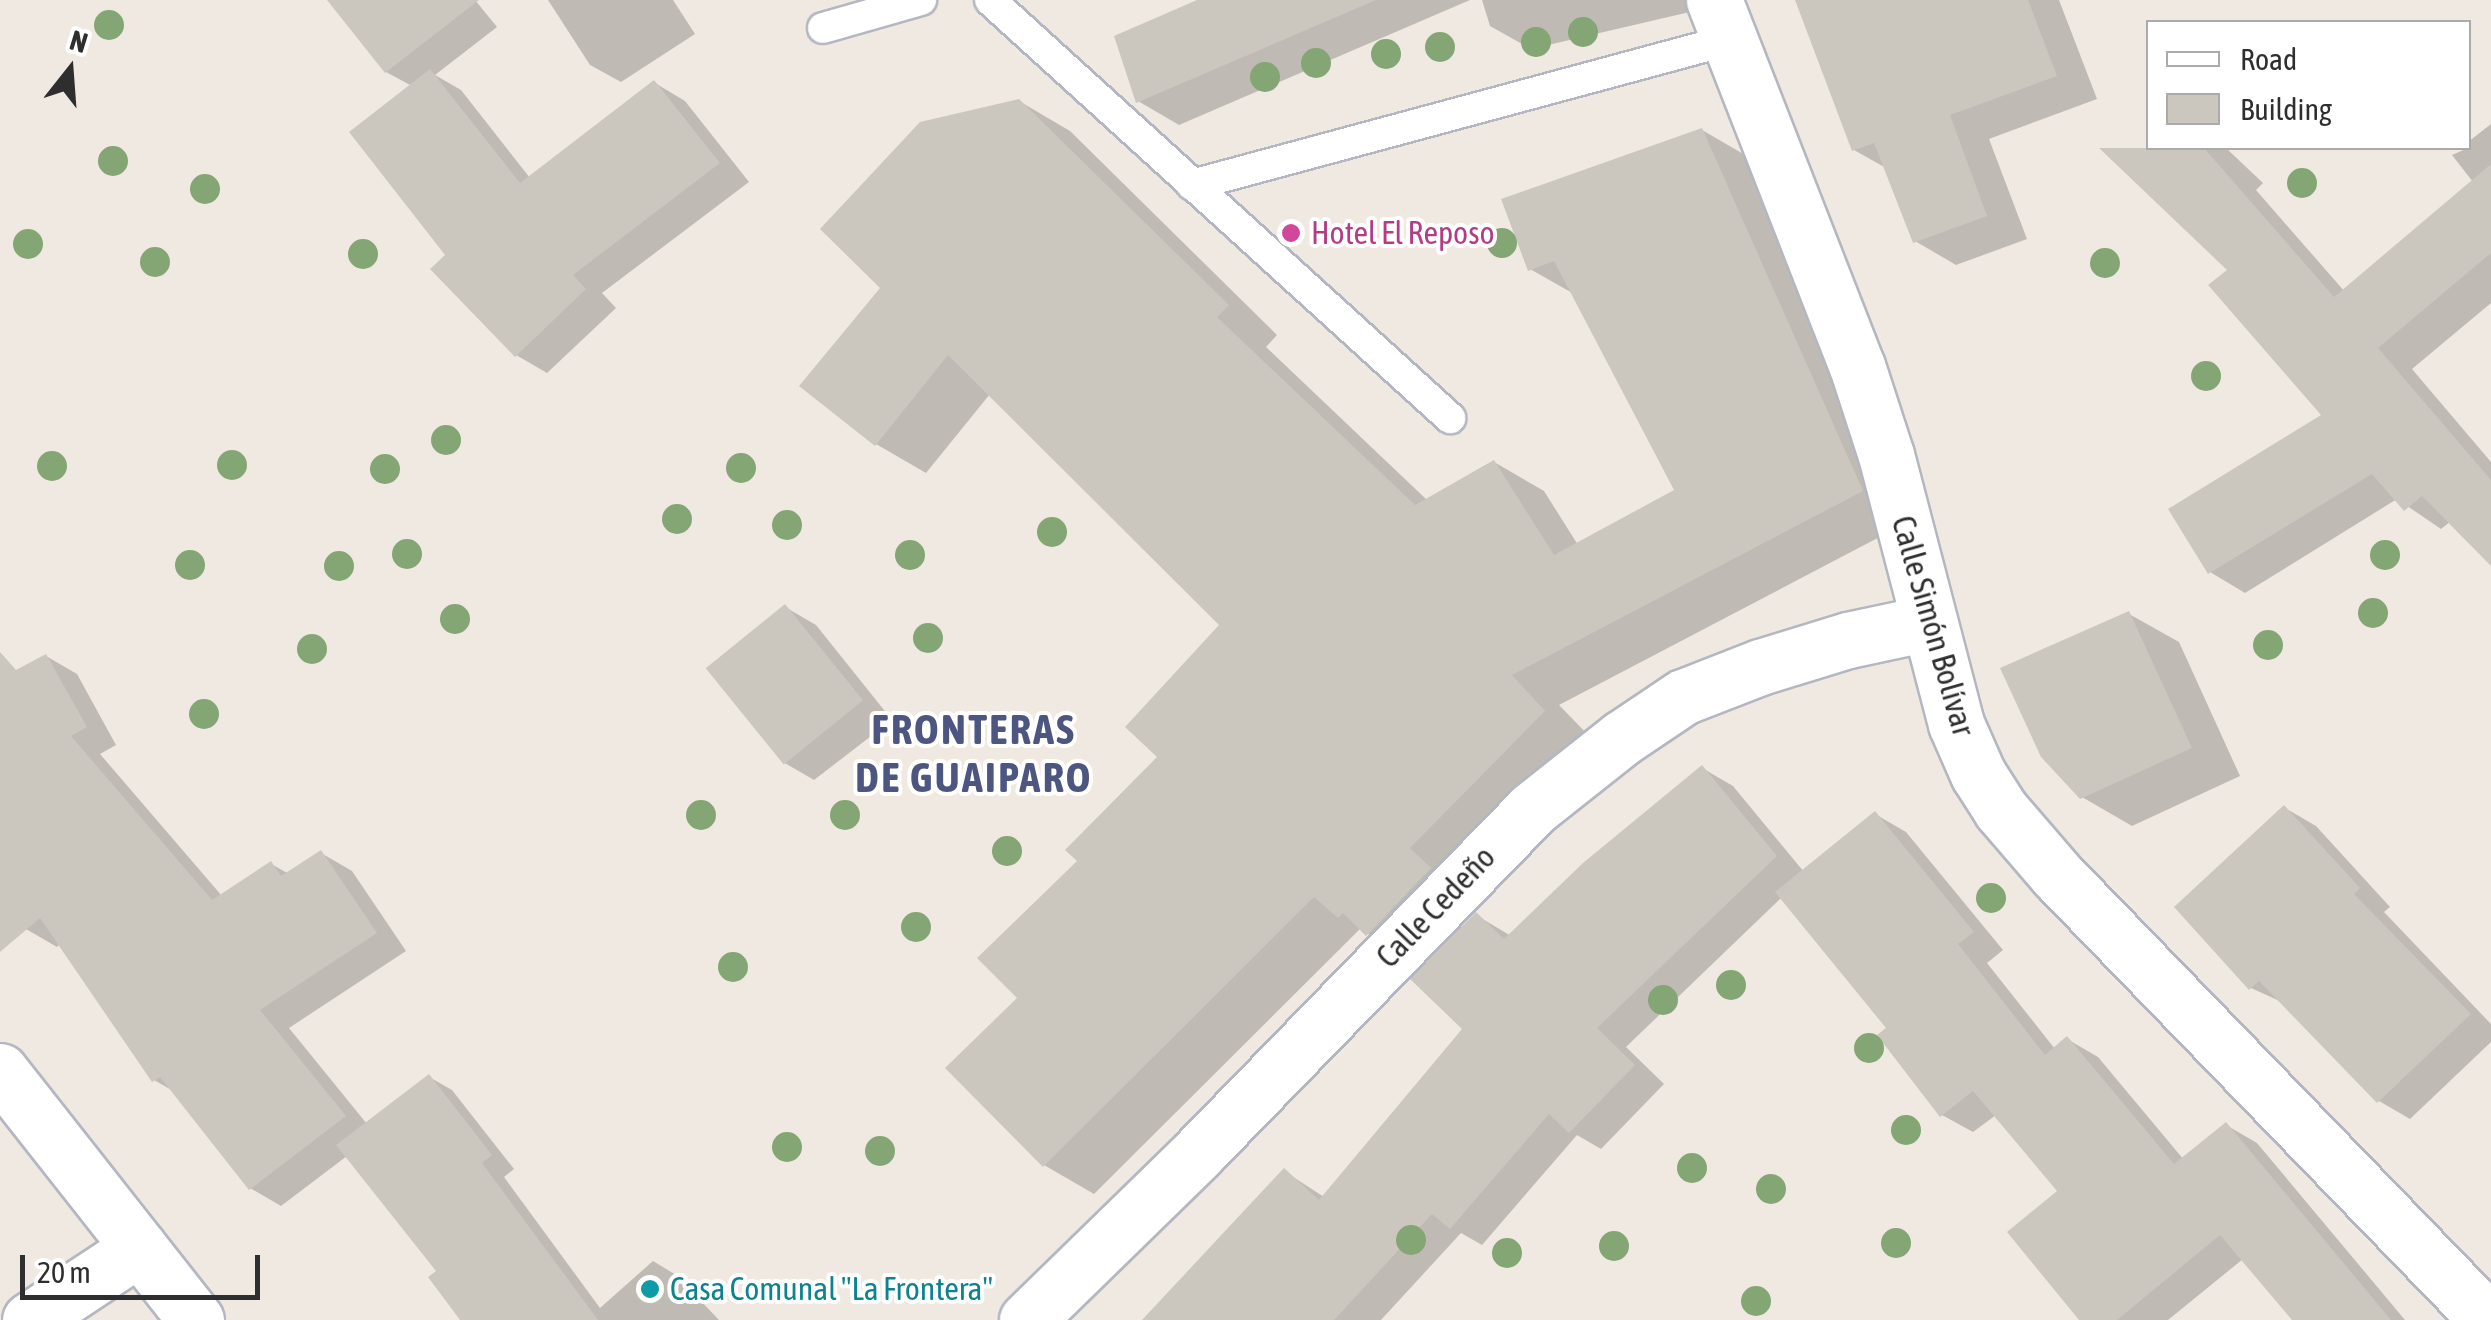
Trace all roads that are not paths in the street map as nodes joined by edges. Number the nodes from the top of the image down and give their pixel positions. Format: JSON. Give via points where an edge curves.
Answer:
{"nodes":[{"id":1,"x":922,"y":0,"type":"edge"},
{"id":2,"x":990,"y":0,"type":"edge"},
{"id":3,"x":1722,"y":20,"type":"edge"},
{"id":4,"x":823,"y":28,"type":"dead end"},
{"id":5,"x":1192,"y":184,"type":"junction"},
{"id":6,"x":1450,"y":418,"type":"dead end"},
{"id":7,"x":1928,"y":622,"type":"junction"},
{"id":8,"x":0,"y":1070,"type":"edge"},
{"id":9,"x":139,"y":1248,"type":"junction"},
{"id":10,"x":30,"y":1320,"type":"edge"},
{"id":11,"x":196,"y":1320,"type":"edge"},
{"id":12,"x":1026,"y":1320,"type":"edge"},
{"id":13,"x":2488,"y":1320,"type":"edge"}],
"edges":[{"from":1,"to":4,"type":"lane"},
{"from":2,"to":5,"type":"lane"},
{"from":3,"to":5,"type":"lane"},
{"from":3,"to":7,"type":"street","name":"Calle Simón Bolívar","via":[[1857,366]]},
{"from":5,"to":6,"type":"lane"},
{"from":7,"to":12,"type":"street","name":"Calle Cedeño","via":[[1760,667],[1683,697],[1622,738],[1531,810]]},
{"from":7,"to":13,"type":"street","name":"Calle Simón Bolívar","via":[[1956,724],[2001,810]]},
{"from":8,"to":9,"type":"street"},
{"from":9,"to":10,"type":"street"},
{"from":9,"to":11,"type":"street"}]}
